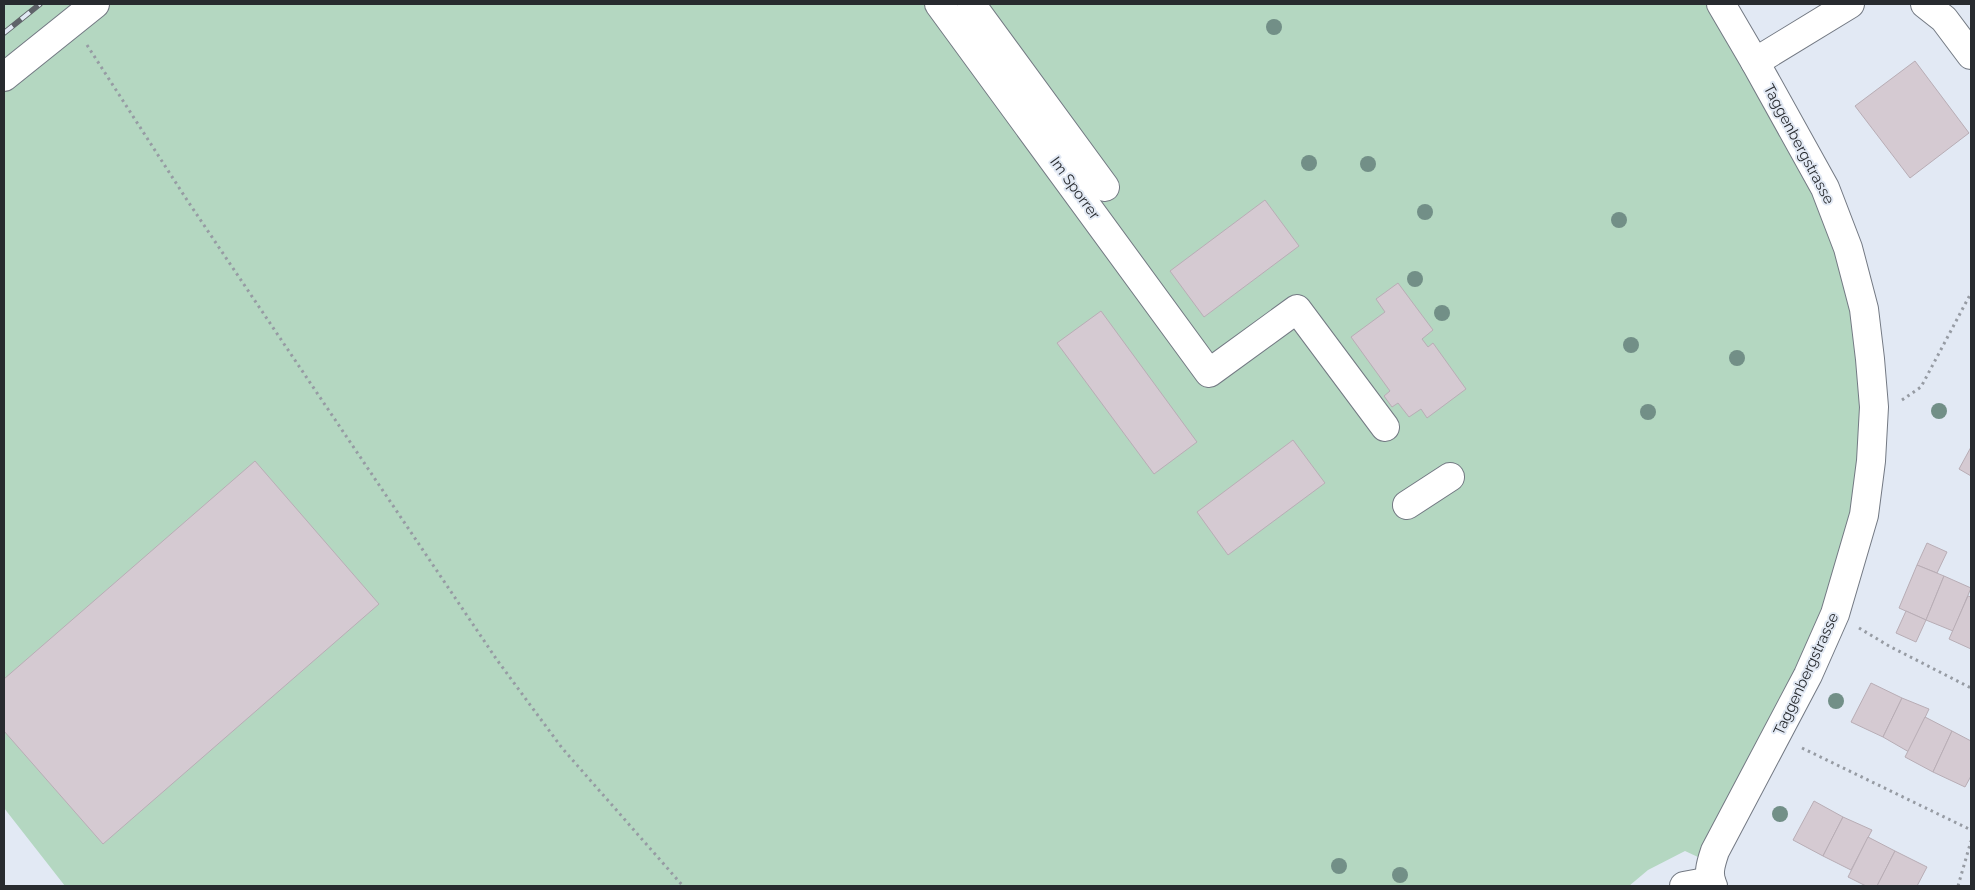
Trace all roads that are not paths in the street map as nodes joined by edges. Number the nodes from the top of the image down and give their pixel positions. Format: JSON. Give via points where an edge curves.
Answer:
{"nodes":[{"id":1,"x":94,"y":4,"type":"edge"},
{"id":2,"x":939,"y":4,"type":"edge"},
{"id":3,"x":971,"y":4,"type":"edge"},
{"id":4,"x":1721,"y":4,"type":"edge"},
{"id":5,"x":1850,"y":4,"type":"edge"},
{"id":6,"x":1925,"y":4,"type":"edge"},
{"id":7,"x":1971,"y":55,"type":"edge"},
{"id":8,"x":1755,"y":62,"type":"junction"},
{"id":9,"x":4,"y":77,"type":"edge"},
{"id":10,"x":1105,"y":188,"type":"dead end"},
{"id":11,"x":1384,"y":427,"type":"dead end"},
{"id":12,"x":1450,"y":477,"type":"dead end"},
{"id":13,"x":1408,"y":505,"type":"dead end"},
{"id":14,"x":1712,"y":884,"type":"edge"},
{"id":15,"x":1684,"y":886,"type":"edge"}],
"edges":[{"from":1,"to":9,"type":"street"},
{"from":2,"to":11,"type":"street","name":"Im Sporrer","via":[[1208,373],[1297,309]]},
{"from":3,"to":10,"type":"street"},
{"from":4,"to":8,"type":"street","name":"Taggenbergstrasse"},
{"from":5,"to":8,"type":"street"},
{"from":6,"to":7,"type":"street","via":[[1944,19]]},
{"from":8,"to":14,"type":"street","name":"Taggenbergstrasse","via":[[1825,188],[1848,248],[1864,309],[1870,359],[1874,408],[1872,461],[1862,524],[1835,614],[1808,675],[1715,851],[1710,863]]},
{"from":12,"to":13,"type":"street"},
{"from":14,"to":15,"type":"street"}]}
